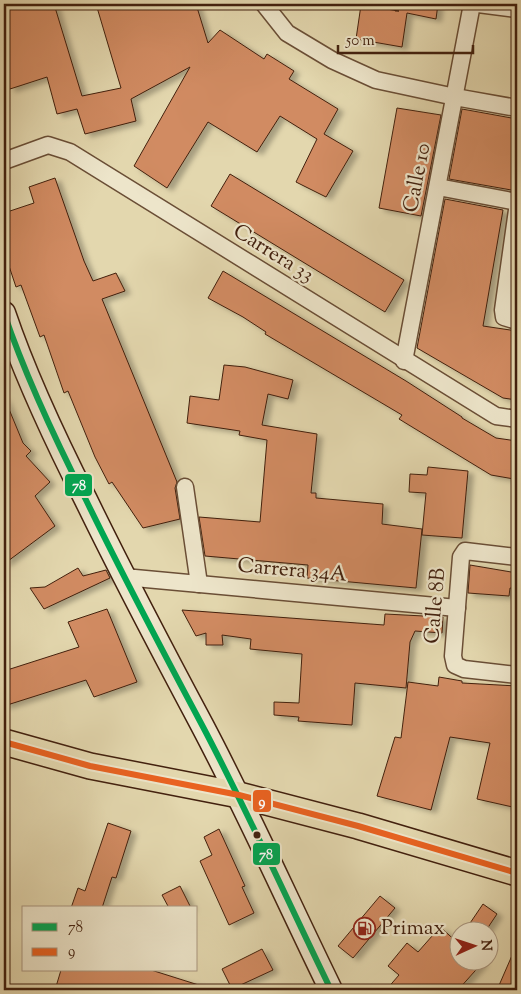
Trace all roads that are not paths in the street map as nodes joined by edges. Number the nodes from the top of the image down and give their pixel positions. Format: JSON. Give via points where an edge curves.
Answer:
{"nodes":[{"id":1,"x":264,"y":4,"type":"edge"},
{"id":2,"x":472,"y":4,"type":"edge"},
{"id":3,"x":478,"y":4,"type":"edge"},
{"id":4,"x":517,"y":9,"type":"edge"},
{"id":5,"x":455,"y":97,"type":"junction"},
{"id":6,"x":517,"y":108,"type":"edge"},
{"id":7,"x":4,"y":161,"type":"edge"},
{"id":8,"x":438,"y":187,"type":"junction"},
{"id":9,"x":517,"y":202,"type":"edge"},
{"id":10,"x":517,"y":210,"type":"edge"},
{"id":11,"x":4,"y":313,"type":"edge"},
{"id":12,"x":510,"y":319,"type":"edge"},
{"id":13,"x":11,"y":357,"type":"edge"},
{"id":14,"x":404,"y":361,"type":"junction"},
{"id":15,"x":517,"y":419,"type":"edge"},
{"id":16,"x":185,"y":487,"type":"dead end"},
{"id":17,"x":517,"y":557,"type":"edge"},
{"id":18,"x":124,"y":577,"type":"junction"},
{"id":19,"x":199,"y":584,"type":"junction"},
{"id":20,"x":457,"y":608,"type":"junction"},
{"id":21,"x":517,"y":675,"type":"edge"},
{"id":22,"x":4,"y":742,"type":"edge"},
{"id":23,"x":239,"y":795,"type":"junction"},
{"id":24,"x":517,"y":873,"type":"edge"},
{"id":25,"x":331,"y":990,"type":"edge"}],
"edges":[{"from":1,"to":5,"type":"street","via":[[287,33],[332,60],[376,80]]},
{"from":2,"to":5,"type":"street","name":"Calle 10"},
{"from":3,"to":4,"type":"street"},
{"from":5,"to":6,"type":"street"},
{"from":5,"to":8,"type":"street","name":"Calle 10"},
{"from":7,"to":14,"type":"street","name":"Carrera 33","via":[[48,145],[70,152]]},
{"from":8,"to":9,"type":"street"},
{"from":8,"to":14,"type":"street","name":"Calle 10"},
{"from":10,"to":12,"type":"street","via":[[503,310]]},
{"from":11,"to":13,"type":"main road"},
{"from":13,"to":18,"type":"main road","via":[[56,439]]},
{"from":14,"to":15,"type":"street","name":"Carrera 33","via":[[496,416]]},
{"from":16,"to":19,"type":"street"},
{"from":17,"to":20,"type":"street","name":"Calle 8B","via":[[465,551],[461,557]]},
{"from":18,"to":19,"type":"street","name":"Carrera 34A"},
{"from":18,"to":23,"type":"main road"},
{"from":19,"to":20,"type":"street","name":"Carrera 34A"},
{"from":20,"to":21,"type":"street","name":"Calle 8B","via":[[455,665],[464,669]]},
{"from":22,"to":23,"type":"main road","via":[[90,766]]},
{"from":23,"to":24,"type":"main road"},
{"from":23,"to":25,"type":"main road"}]}
